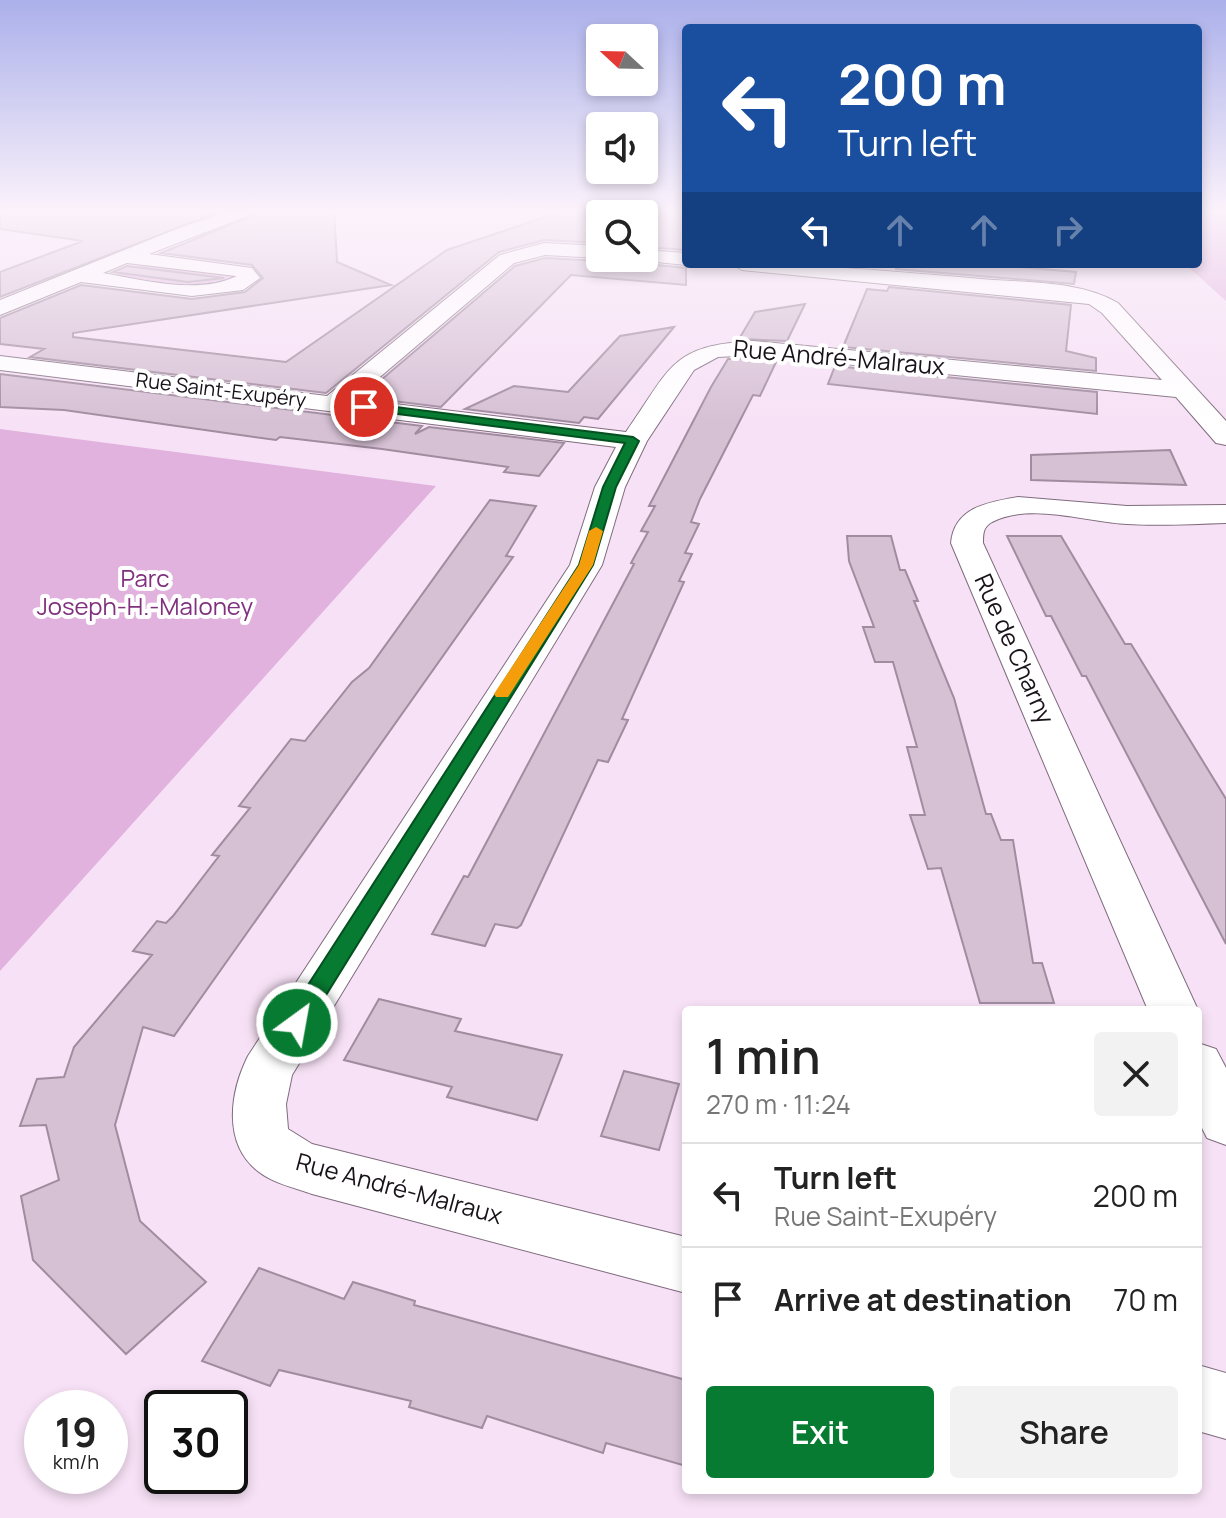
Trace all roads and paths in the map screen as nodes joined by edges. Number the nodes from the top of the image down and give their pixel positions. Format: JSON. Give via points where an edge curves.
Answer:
{"nodes":[{"id":1,"x":70,"y":280,"type":"edge"},
{"id":2,"x":114,"y":280,"type":"edge"},
{"id":3,"x":246,"y":280,"type":"edge"},
{"id":4,"x":482,"y":280,"type":"edge"},
{"id":5,"x":938,"y":280,"type":"edge"},
{"id":6,"x":0,"y":308,"type":"edge"},
{"id":7,"x":0,"y":363,"type":"edge"},
{"id":8,"x":1183,"y":390,"type":"junction"},
{"id":9,"x":334,"y":403,"type":"junction"},
{"id":10,"x":1226,"y":437,"type":"edge"},
{"id":11,"x":633,"y":441,"type":"junction"},
{"id":12,"x":1226,"y":514,"type":"edge"},
{"id":13,"x":1171,"y":1006,"type":"edge"},
{"id":14,"x":1202,"y":1072,"type":"edge"},
{"id":15,"x":1226,"y":1122,"type":"edge"},
{"id":16,"x":682,"y":1264,"type":"edge"},
{"id":17,"x":1202,"y":1399,"type":"edge"},
{"id":18,"x":1226,"y":1406,"type":"edge"}],
"edges":[{"from":1,"to":6,"type":"street"},
{"from":2,"to":3,"type":"street","via":[[205,290],[229,289]]},
{"from":4,"to":9,"type":"street"},
{"from":5,"to":8,"type":"street","via":[[1095,299],[1110,308]]},
{"from":7,"to":9,"type":"street","name":"Rue Saint-Exupéry"},
{"from":8,"to":10,"type":"street"},
{"from":8,"to":11,"type":"street","name":"Rue André-Malraux","via":[[725,348],[702,353],[685,365]]},
{"from":9,"to":11,"type":"street","name":"Rue Saint-Exupéry"},
{"from":11,"to":16,"type":"street","name":"Rue André-Malraux","via":[[610,487],[586,565],[267,1071],[258,1098],[260,1128],[277,1154],[312,1169]]},
{"from":12,"to":13,"type":"street","name":"Rue de Charny","via":[[1008,509],[988,513],[967,530],[967,543]]},
{"from":14,"to":15,"type":"street"},
{"from":17,"to":18,"type":"street"}]}
